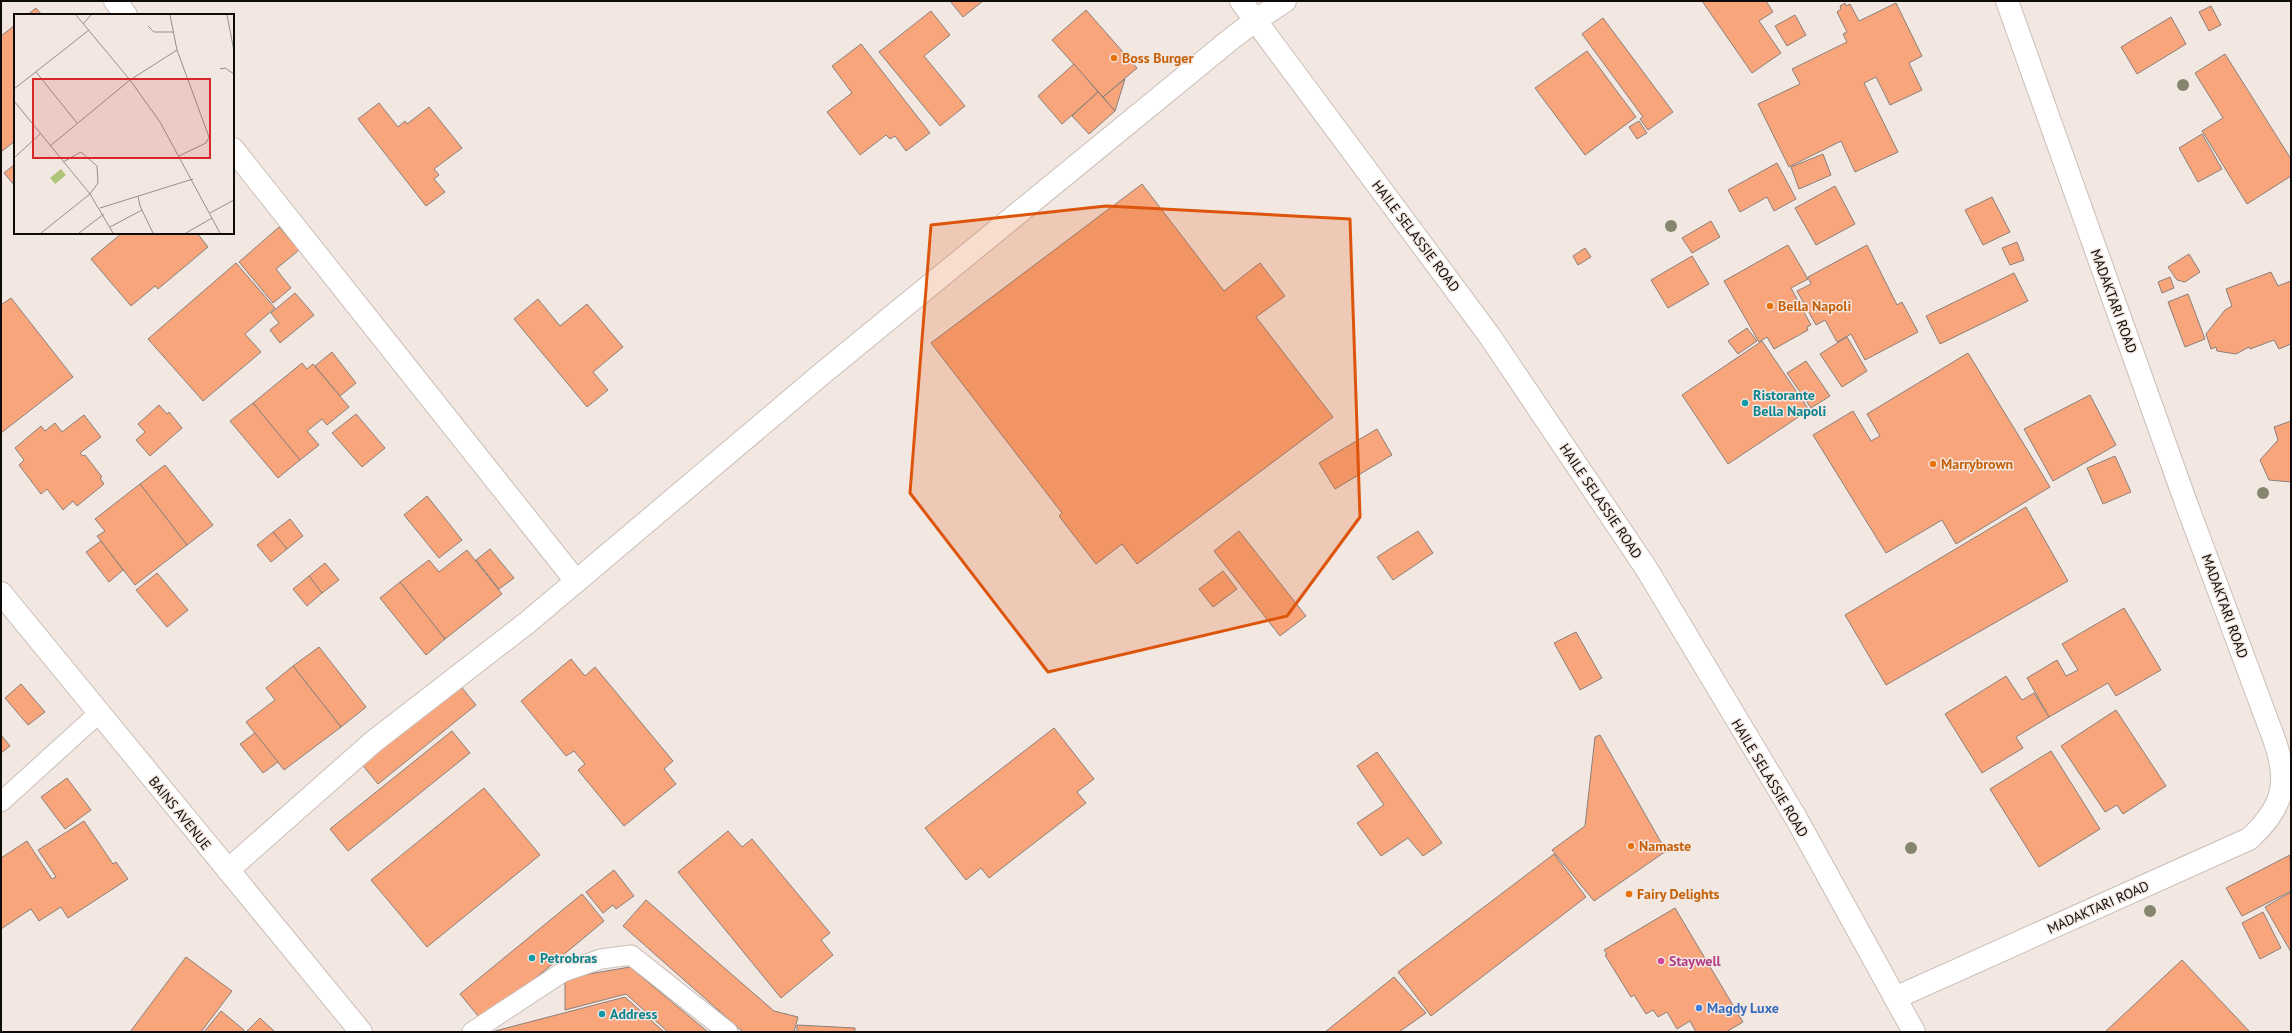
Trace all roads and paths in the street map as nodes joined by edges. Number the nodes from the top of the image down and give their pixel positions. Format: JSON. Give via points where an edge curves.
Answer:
{"nodes":[{"id":1,"x":115,"y":1,"type":"edge"},
{"id":2,"x":1241,"y":1,"type":"edge"},
{"id":3,"x":1285,"y":1,"type":"edge"},
{"id":4,"x":2007,"y":1,"type":"edge"},
{"id":5,"x":125,"y":14,"type":"edge"},
{"id":6,"x":1256,"y":20,"type":"junction"},
{"id":7,"x":234,"y":150,"type":"edge"},
{"id":8,"x":576,"y":581,"type":"junction"},
{"id":9,"x":1,"y":593,"type":"edge"},
{"id":10,"x":99,"y":714,"type":"junction"},
{"id":11,"x":1,"y":802,"type":"edge"},
{"id":12,"x":228,"y":870,"type":"junction"},
{"id":13,"x":1895,"y":998,"type":"junction"},
{"id":14,"x":361,"y":1032,"type":"edge"},
{"id":15,"x":472,"y":1032,"type":"edge"},
{"id":16,"x":728,"y":1032,"type":"edge"},
{"id":17,"x":1914,"y":1032,"type":"edge"}],
"edges":[{"from":1,"to":5,"type":"street"},
{"from":2,"to":6,"type":"street","name":"HAILE SELASSIE ROAD"},
{"from":3,"to":6,"type":"street"},
{"from":4,"to":13,"type":"street","name":"MADAKTARI ROAD","via":[[2282,761],[2283,783],[2278,805],[2266,824],[2249,839]]},
{"from":6,"to":8,"type":"street","via":[[841,358]]},
{"from":6,"to":13,"type":"street","name":"HAILE SELASSIE ROAD","via":[[1490,335],[1646,568],[1796,818]]},
{"from":7,"to":8,"type":"street"},
{"from":8,"to":12,"type":"street","via":[[528,622],[373,742]]},
{"from":9,"to":10,"type":"street","name":"BAINS AVENUE"},
{"from":10,"to":11,"type":"lane"},
{"from":10,"to":12,"type":"street","name":"BAINS AVENUE"},
{"from":12,"to":14,"type":"street","name":"BAINS AVENUE"},
{"from":13,"to":17,"type":"street","name":"HAILE SELASSIE ROAD"},
{"from":15,"to":16,"type":"lane","via":[[563,972],[601,959],[631,955]]}]}
